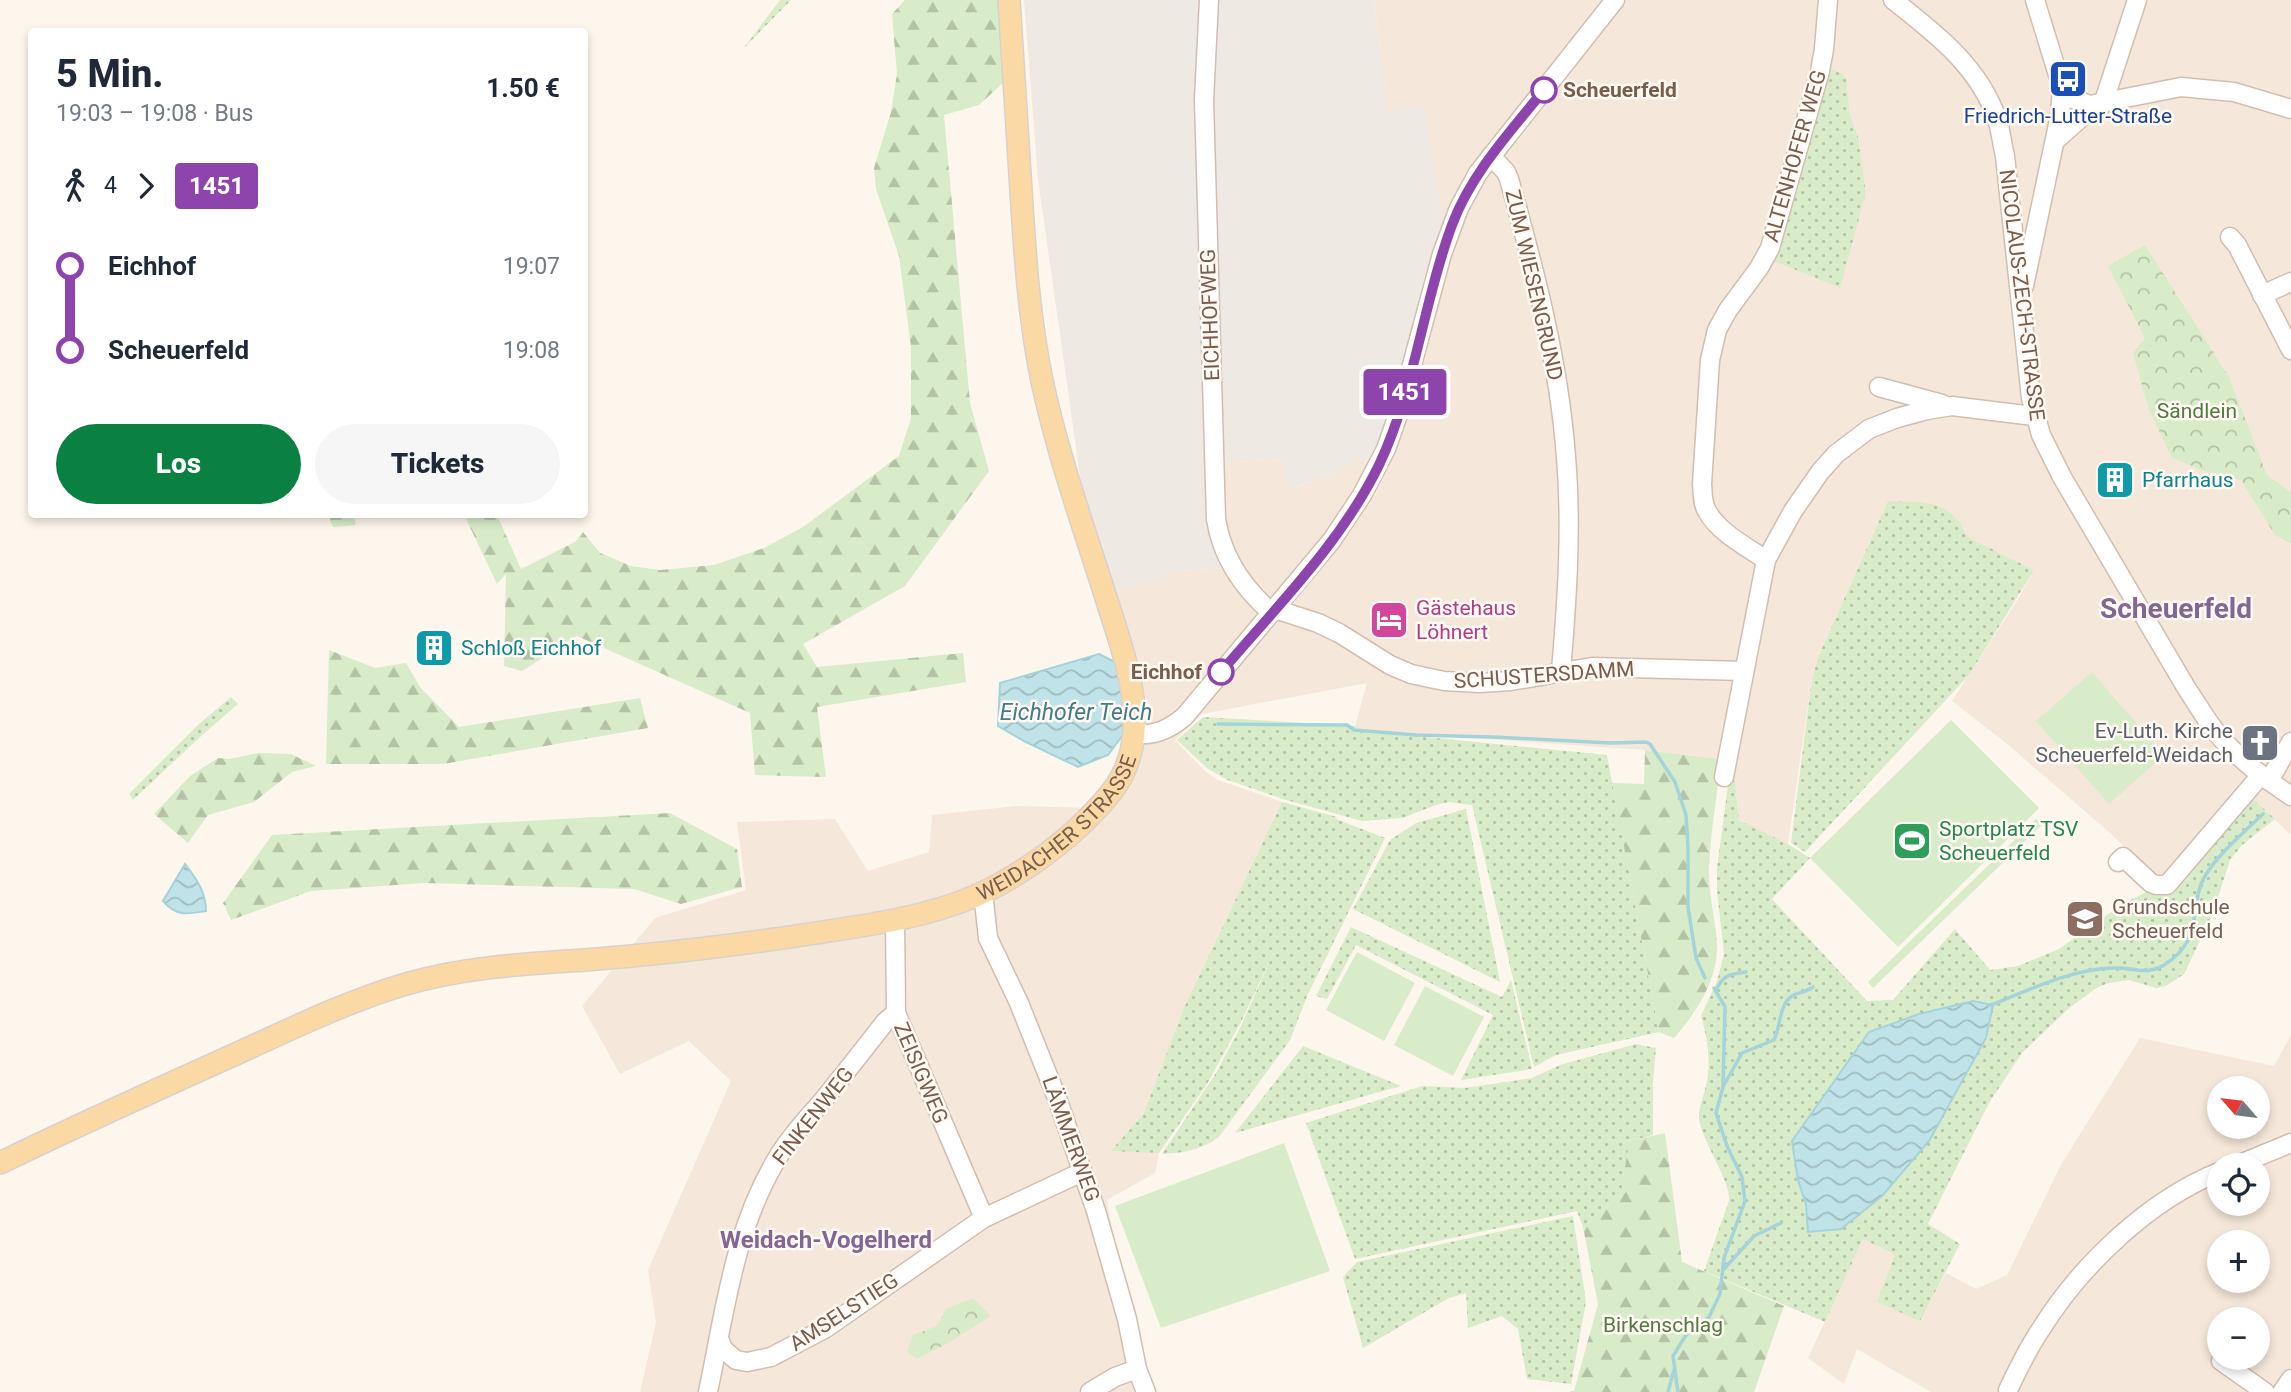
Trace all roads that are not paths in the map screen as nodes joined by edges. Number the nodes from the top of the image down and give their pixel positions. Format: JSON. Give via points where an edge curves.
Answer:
{"nodes":[{"id":1,"x":1009,"y":0,"type":"edge"},
{"id":2,"x":1209,"y":0,"type":"edge"},
{"id":3,"x":1615,"y":0,"type":"edge"},
{"id":4,"x":1828,"y":0,"type":"edge"},
{"id":5,"x":1894,"y":0,"type":"edge"},
{"id":6,"x":2035,"y":0,"type":"edge"},
{"id":7,"x":2137,"y":0,"type":"edge"},
{"id":8,"x":2062,"y":88,"type":"junction"},
{"id":9,"x":2103,"y":104,"type":"junction"},
{"id":10,"x":2291,"y":109,"type":"edge"},
{"id":11,"x":2054,"y":141,"type":"junction"},
{"id":12,"x":1491,"y":156,"type":"junction"},
{"id":13,"x":2045,"y":181,"type":"junction"},
{"id":14,"x":2009,"y":198,"type":"junction"},
{"id":15,"x":2230,"y":237,"type":"dead end"},
{"id":16,"x":2291,"y":282,"type":"edge"},
{"id":17,"x":2262,"y":295,"type":"junction"},
{"id":18,"x":2021,"y":302,"type":"junction"},
{"id":19,"x":2291,"y":350,"type":"edge"},
{"id":20,"x":1879,"y":387,"type":"dead end"},
{"id":21,"x":1952,"y":406,"type":"junction"},
{"id":22,"x":2034,"y":416,"type":"junction"},
{"id":23,"x":1766,"y":560,"type":"junction"},
{"id":24,"x":1273,"y":611,"type":"junction"},
{"id":25,"x":1561,"y":671,"type":"junction"},
{"id":26,"x":1744,"y":671,"type":"junction"},
{"id":27,"x":1134,"y":734,"type":"junction"},
{"id":28,"x":2291,"y":742,"type":"edge"},
{"id":29,"x":1724,"y":777,"type":"dead end"},
{"id":30,"x":2265,"y":778,"type":"junction"},
{"id":31,"x":2291,"y":796,"type":"edge"},
{"id":32,"x":2118,"y":862,"type":"dead end"},
{"id":33,"x":983,"y":892,"type":"junction"},
{"id":34,"x":895,"y":920,"type":"junction"},
{"id":35,"x":896,"y":1013,"type":"junction"},
{"id":36,"x":2291,"y":1143,"type":"edge"},
{"id":37,"x":2267,"y":1153,"type":"edge"},
{"id":38,"x":0,"y":1163,"type":"edge"},
{"id":39,"x":1082,"y":1172,"type":"junction"},
{"id":40,"x":2207,"y":1178,"type":"edge"},
{"id":41,"x":984,"y":1218,"type":"junction"},
{"id":42,"x":719,"y":1338,"type":"junction"},
{"id":43,"x":1137,"y":1368,"type":"junction"},
{"id":44,"x":2234,"y":1370,"type":"edge"},
{"id":45,"x":2291,"y":1380,"type":"edge"},
{"id":46,"x":2008,"y":1390,"type":"dead end"},
{"id":47,"x":708,"y":1392,"type":"edge"},
{"id":48,"x":1090,"y":1392,"type":"edge"},
{"id":49,"x":1146,"y":1392,"type":"edge"},
{"id":50,"x":2265,"y":1392,"type":"edge"},
{"id":51,"x":2283,"y":1392,"type":"edge"}],
"edges":[{"from":1,"to":27,"type":"main road","via":[[1033,333],[1048,407],[1123,652],[1133,697]]},
{"from":2,"to":24,"type":"street","name":"EICHHOFWEG","via":[[1204,113],[1216,519],[1227,557],[1249,591]]},
{"from":3,"to":12,"type":"street","name":"WEIDACHER STRASSE"},
{"from":4,"to":23,"type":"street","name":"ALTENHOFER WEG","via":[[1820,71],[1770,248],[1717,330],[1710,360],[1704,505],[1719,526]]},
{"from":5,"to":14,"type":"street","name":"NICOLAUS-ZECH-STRASSE","via":[[1956,53],[1981,85],[1997,121]]},
{"from":6,"to":8,"type":"street"},
{"from":7,"to":9,"type":"street"},
{"from":8,"to":9,"type":"street","via":[[2084,104]]},
{"from":8,"to":11,"type":"street"},
{"from":9,"to":10,"type":"street","via":[[2181,88],[2234,92]]},
{"from":9,"to":11,"type":"street"},
{"from":11,"to":13,"type":"street"},
{"from":12,"to":24,"type":"street","name":"WEIDACHER STRASSE","via":[[1452,225],[1400,410],[1379,464],[1332,540]]},
{"from":12,"to":25,"type":"street","name":"ZUM WIESENGRUND","via":[[1509,180],[1542,302],[1559,390],[1568,487]]},
{"from":13,"to":14,"type":"street","via":[[2035,199]]},
{"from":13,"to":18,"type":"street"},
{"from":14,"to":18,"type":"street","name":"NICOLAUS-ZECH-STRASSE"},
{"from":15,"to":17,"type":"street"},
{"from":16,"to":17,"type":"street"},
{"from":17,"to":19,"type":"street"},
{"from":18,"to":22,"type":"street","name":"NICOLAUS-ZECH-STRASSE"},
{"from":20,"to":21,"type":"street"},
{"from":21,"to":22,"type":"street"},
{"from":21,"to":23,"type":"street","via":[[1897,418],[1853,439],[1820,472]]},
{"from":22,"to":30,"type":"street","name":"NICOLAUS-ZECH-STRASSE","via":[[2062,477],[2187,689],[2220,738]]},
{"from":23,"to":26,"type":"street"},
{"from":24,"to":25,"type":"street","name":"SCHUSTERSDAMM","via":[[1318,623],[1411,674],[1444,681],[1511,681]]},
{"from":24,"to":27,"type":"street","name":"WEIDACHER STRASSE","via":[[1184,717],[1157,733]]},
{"from":25,"to":26,"type":"street","name":"SCHUSTERSDAMM","via":[[1592,667]]},
{"from":26,"to":29,"type":"street"},
{"from":27,"to":33,"type":"main road","name":"WEIDACHER STRASSE","via":[[1125,772],[1096,810],[1051,850]]},
{"from":28,"to":30,"type":"street"},
{"from":30,"to":31,"type":"street","name":"NICOLAUS-ZECH-STRASSE"},
{"from":30,"to":32,"type":"street","via":[[2167,885],[2151,883],[2123,857]]},
{"from":33,"to":34,"type":"main road","name":"WEIDACHER STRASSE"},
{"from":33,"to":39,"type":"street","name":"LÄMMERWEG","via":[[988,938],[1037,1047]]},
{"from":34,"to":35,"type":"street","name":"ZEISIGWEG"},
{"from":34,"to":38,"type":"main road","name":"WEIDACHER STRASSE","via":[[690,951],[446,974],[404,985],[292,1028]]},
{"from":35,"to":41,"type":"street","name":"ZEISIGWEG"},
{"from":35,"to":42,"type":"street","name":"FINKENWEG","via":[[779,1156],[738,1251]]},
{"from":36,"to":37,"type":"street"},
{"from":39,"to":41,"type":"street","name":"AMSELSTIEG"},
{"from":39,"to":43,"type":"street","name":"LÄMMERWEG","via":[[1127,1319]]},
{"from":40,"to":46,"type":"street","via":[[2173,1196],[2113,1241],[2049,1317]]},
{"from":41,"to":42,"type":"street","name":"AMSELSTIEG","via":[[826,1328],[771,1357],[736,1360],[723,1349]]},
{"from":42,"to":47,"type":"street","name":"FINKENWEG"},
{"from":43,"to":48,"type":"street"},
{"from":43,"to":49,"type":"street","name":"LÄMMERWEG"},
{"from":44,"to":50,"type":"street"},
{"from":45,"to":51,"type":"street"}]}
